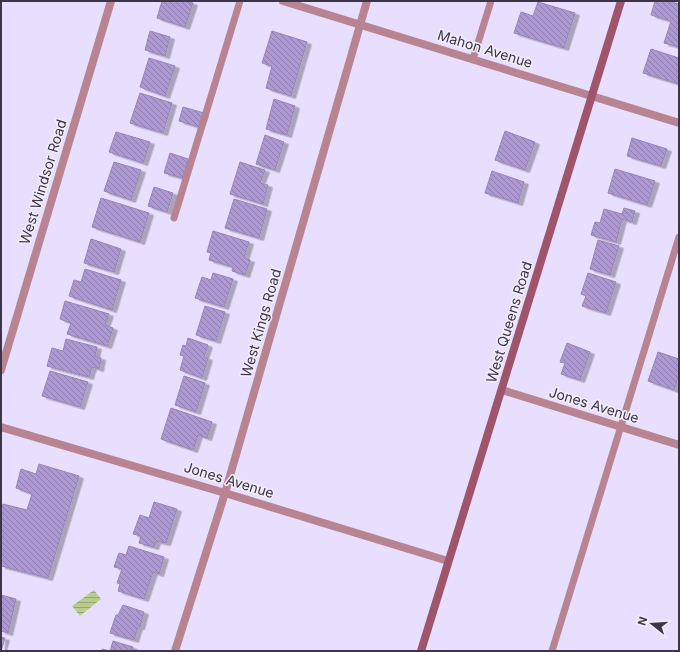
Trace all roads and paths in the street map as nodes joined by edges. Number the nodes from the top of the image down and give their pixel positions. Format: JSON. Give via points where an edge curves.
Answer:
{"nodes":[{"id":1,"x":111,"y":1,"type":"edge"},
{"id":2,"x":240,"y":1,"type":"edge"},
{"id":3,"x":283,"y":1,"type":"edge"},
{"id":4,"x":368,"y":1,"type":"edge"},
{"id":5,"x":491,"y":1,"type":"edge"},
{"id":6,"x":621,"y":1,"type":"edge"},
{"id":7,"x":360,"y":25,"type":"junction"},
{"id":8,"x":473,"y":59,"type":"junction"},
{"id":9,"x":592,"y":96,"type":"junction"},
{"id":10,"x":679,"y":123,"type":"edge"},
{"id":11,"x":174,"y":218,"type":"dead end"},
{"id":12,"x":679,"y":237,"type":"edge"},
{"id":13,"x":1,"y":370,"type":"edge"},
{"id":14,"x":502,"y":390,"type":"junction"},
{"id":15,"x":621,"y":426,"type":"junction"},
{"id":16,"x":1,"y":427,"type":"edge"},
{"id":17,"x":679,"y":445,"type":"edge"},
{"id":18,"x":225,"y":493,"type":"junction"},
{"id":19,"x":448,"y":561,"type":"junction"},
{"id":20,"x":175,"y":651,"type":"edge"},
{"id":21,"x":421,"y":651,"type":"edge"},
{"id":22,"x":552,"y":651,"type":"edge"}],
"edges":[{"from":1,"to":13,"type":"street","name":"West Windsor Road"},
{"from":2,"to":11,"type":"lane"},
{"from":3,"to":7,"type":"street","name":"Mahon Avenue"},
{"from":4,"to":7,"type":"street","name":"West Kings Road"},
{"from":5,"to":8,"type":"lane"},
{"from":6,"to":9,"type":"main road","name":"West Queens Road"},
{"from":7,"to":8,"type":"street","name":"Mahon Avenue"},
{"from":7,"to":18,"type":"street","name":"West Kings Road"},
{"from":8,"to":9,"type":"street","name":"Mahon Avenue"},
{"from":9,"to":10,"type":"street","name":"Mahon Avenue"},
{"from":9,"to":14,"type":"main road","name":"West Queens Road"},
{"from":12,"to":15,"type":"lane"},
{"from":14,"to":15,"type":"street","name":"Jones Avenue"},
{"from":14,"to":19,"type":"main road","name":"West Queens Road"},
{"from":15,"to":17,"type":"street","name":"Jones Avenue"},
{"from":15,"to":22,"type":"lane"},
{"from":16,"to":18,"type":"street","name":"Jones Avenue"},
{"from":18,"to":19,"type":"street","name":"Jones Avenue"},
{"from":18,"to":20,"type":"street","name":"West Kings Road"},
{"from":19,"to":21,"type":"main road","name":"West Queens Road"}]}
